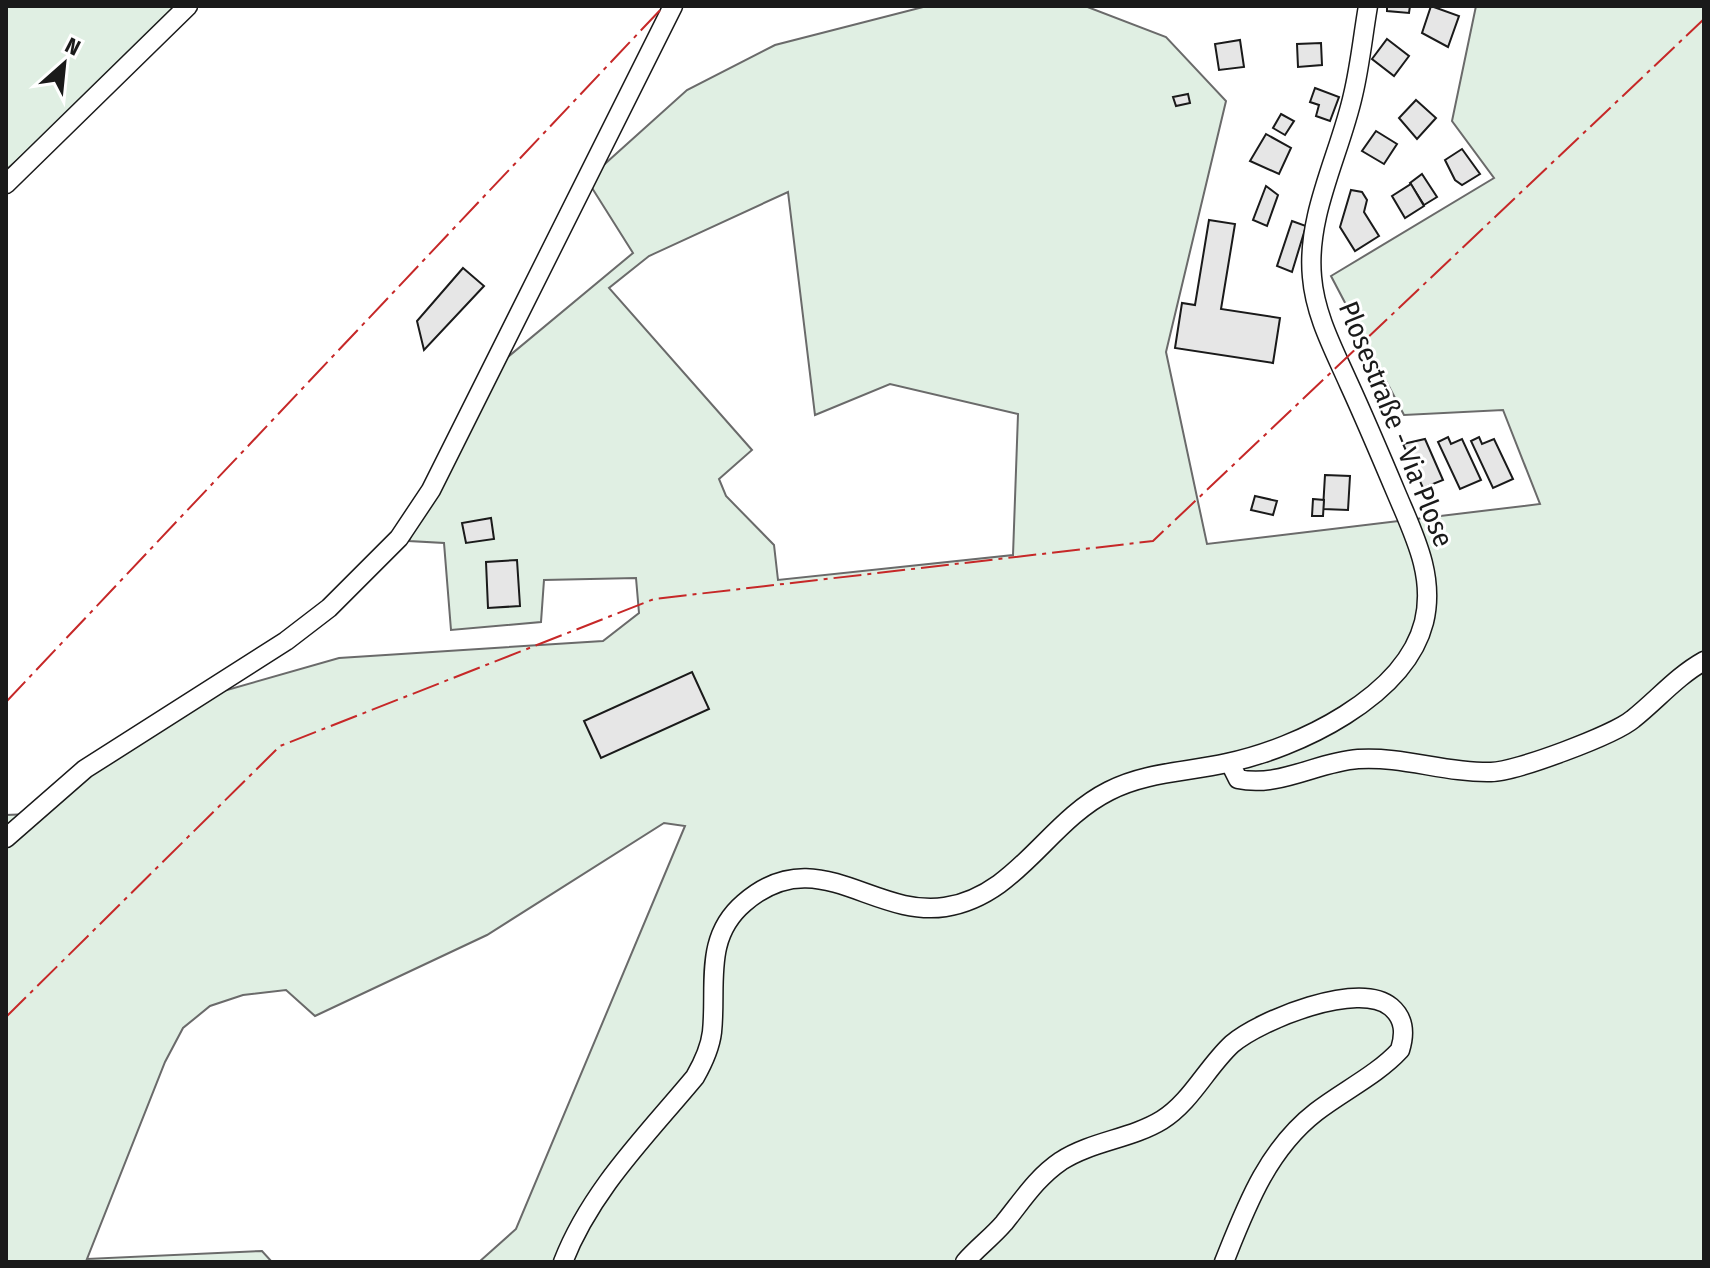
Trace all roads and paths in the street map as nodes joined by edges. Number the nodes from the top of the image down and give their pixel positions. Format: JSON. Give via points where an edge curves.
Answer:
{"nodes":[{"id":1,"x":188,"y":6,"type":"edge"},
{"id":2,"x":673,"y":6,"type":"edge"},
{"id":3,"x":1368,"y":6,"type":"edge"},
{"id":4,"x":6,"y":184,"type":"edge"},
{"id":5,"x":1704,"y":661,"type":"edge"},
{"id":6,"x":1230,"y":763,"type":"junction"},
{"id":7,"x":6,"y":838,"type":"edge"},
{"id":8,"x":563,"y":1262,"type":"edge"},
{"id":9,"x":965,"y":1262,"type":"edge"},
{"id":10,"x":1224,"y":1262,"type":"edge"}],
"edges":[{"from":1,"to":4,"type":"street"},
{"from":2,"to":7,"type":"street","via":[[431,490],[399,538],[308,625],[85,769]]},
{"from":3,"to":6,"type":"street","name":"Plosestraße - Via Plose","via":[[1354,94],[1315,231],[1311,277],[1323,322],[1422,556],[1425,620],[1407,661],[1377,693],[1310,733]]},
{"from":5,"to":6,"type":"street","via":[[1609,734],[1495,773],[1460,772],[1394,758],[1353,759],[1267,781],[1245,780],[1233,774]]},
{"from":6,"to":8,"type":"street","name":"Plosestraße - Via Plose","via":[[1146,777],[1110,790],[1077,813],[1003,883],[961,903],[901,905],[822,878],[793,878],[747,900],[729,916],[716,944],[705,1058],[598,1194],[580,1220]]},
{"from":9,"to":10,"type":"street","via":[[1052,1168],[1083,1149],[1163,1119],[1233,1044],[1258,1027],[1327,1002],[1375,999],[1390,1006],[1405,1033],[1400,1050],[1312,1114],[1284,1143],[1248,1201]]}]}
